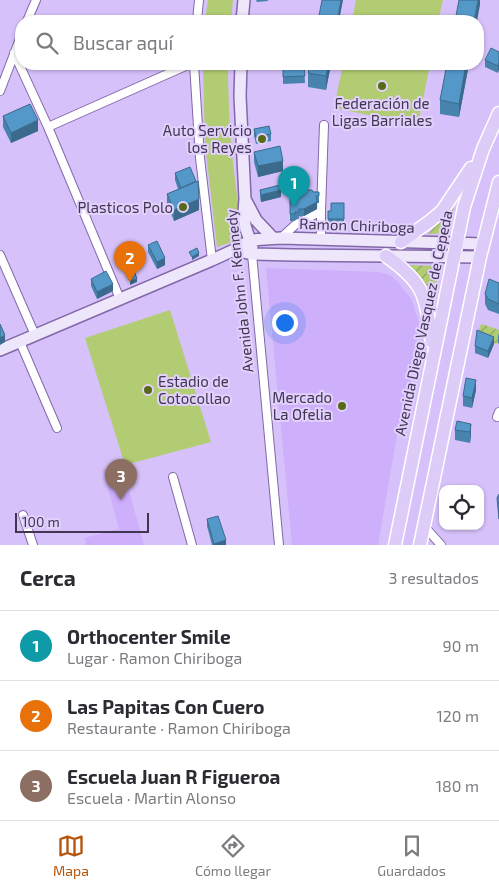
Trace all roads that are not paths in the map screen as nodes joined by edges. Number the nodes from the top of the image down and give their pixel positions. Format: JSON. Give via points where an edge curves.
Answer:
{"nodes":[{"id":1,"x":36,"y":0,"type":"edge"},
{"id":2,"x":199,"y":0,"type":"edge"},
{"id":3,"x":244,"y":0,"type":"edge"},
{"id":4,"x":30,"y":15,"type":"edge"},
{"id":5,"x":198,"y":15,"type":"edge"},
{"id":6,"x":243,"y":15,"type":"edge"},
{"id":7,"x":14,"y":53,"type":"edge"},
{"id":8,"x":22,"y":70,"type":"edge"},
{"id":9,"x":176,"y":70,"type":"edge"},
{"id":10,"x":194,"y":70,"type":"edge"},
{"id":11,"x":241,"y":70,"type":"edge"},
{"id":12,"x":0,"y":91,"type":"edge"},
{"id":13,"x":499,"y":113,"type":"edge"},
{"id":14,"x":324,"y":126,"type":"dead end"},
{"id":15,"x":48,"y":127,"type":"junction"},
{"id":16,"x":483,"y":150,"type":"junction"},
{"id":17,"x":498,"y":187,"type":"edge"},
{"id":18,"x":245,"y":199,"type":"junction"},
{"id":19,"x":321,"y":211,"type":"junction"},
{"id":20,"x":277,"y":238,"type":"junction"},
{"id":21,"x":251,"y":240,"type":"junction"},
{"id":22,"x":321,"y":240,"type":"junction"},
{"id":23,"x":402,"y":242,"type":"junction"},
{"id":24,"x":456,"y":242,"type":"junction"},
{"id":25,"x":234,"y":250,"type":"junction"},
{"id":26,"x":481,"y":251,"type":"junction"},
{"id":27,"x":252,"y":254,"type":"junction"},
{"id":28,"x":0,"y":255,"type":"edge"},
{"id":29,"x":386,"y":256,"type":"junction"},
{"id":30,"x":452,"y":257,"type":"junction"},
{"id":31,"x":212,"y":260,"type":"junction"},
{"id":32,"x":120,"y":300,"type":"junction"},
{"id":33,"x":35,"y":336,"type":"junction"},
{"id":34,"x":20,"y":342,"type":"junction"},
{"id":35,"x":0,"y":350,"type":"edge"},
{"id":36,"x":434,"y":351,"type":"junction"},
{"id":37,"x":57,"y":428,"type":"dead end"},
{"id":38,"x":172,"y":477,"type":"dead end"},
{"id":39,"x":24,"y":515,"type":"dead end"},
{"id":40,"x":424,"y":526,"type":"junction"},
{"id":41,"x":33,"y":545,"type":"edge"},
{"id":42,"x":192,"y":545,"type":"edge"},
{"id":43,"x":279,"y":545,"type":"edge"},
{"id":44,"x":395,"y":545,"type":"edge"},
{"id":45,"x":420,"y":545,"type":"edge"},
{"id":46,"x":441,"y":545,"type":"edge"}],
"edges":[{"from":1,"to":4,"type":"street"},
{"from":2,"to":5,"type":"street"},
{"from":3,"to":6,"type":"main road"},
{"from":7,"to":12,"type":"street"},
{"from":8,"to":15,"type":"street"},
{"from":9,"to":15,"type":"street"},
{"from":10,"to":31,"type":"street","name":"Avenida John F. Kennedy","via":[[200,158]]},
{"from":11,"to":18,"type":"main road","name":"Avenida John F. Kennedy"},
{"from":13,"to":16,"type":"main road","name":"Avenida Diego Vasquez de Cepeda"},
{"from":14,"to":19,"type":"street"},
{"from":15,"to":32,"type":"street"},
{"from":16,"to":23,"type":"main road","via":[[442,210]]},
{"from":16,"to":24,"type":"main road","name":"Avenida Diego Vasquez de Cepeda"},
{"from":17,"to":26,"type":"main road"},
{"from":18,"to":20,"type":"main road","via":[[256,220]]},
{"from":18,"to":21,"type":"main road","name":"Avenida John F. Kennedy","via":[[244,222]]},
{"from":19,"to":20,"type":"street"},
{"from":19,"to":22,"type":"street"},
{"from":20,"to":21,"type":"main road","name":"Ramon Chiriboga"},
{"from":20,"to":22,"type":"main road","name":"Ramon Chiriboga"},
{"from":21,"to":25,"type":"main road","name":"Ramon Chiriboga"},
{"from":21,"to":27,"type":"main road","name":"Avenida John F. Kennedy"},
{"from":22,"to":23,"type":"main road","name":"Ramon Chiriboga"},
{"from":23,"to":24,"type":"main road","name":"Ramon Chiriboga"},
{"from":24,"to":26,"type":"main road","name":"Ramon Chiriboga"},
{"from":24,"to":30,"type":"main road","name":"Avenida Diego Vasquez de Cepeda"},
{"from":25,"to":27,"type":"main road","name":"Ramon Chiriboga"},
{"from":25,"to":31,"type":"main road","name":"Ramon Chiriboga"},
{"from":26,"to":30,"type":"main road","name":"Ramon Chiriboga"},
{"from":26,"to":40,"type":"main road"},
{"from":27,"to":29,"type":"main road","name":"Ramon Chiriboga"},
{"from":27,"to":43,"type":"street","name":"Avenida John F. Kennedy"},
{"from":28,"to":33,"type":"street"},
{"from":29,"to":30,"type":"main road","name":"Ramon Chiriboga"},
{"from":29,"to":36,"type":"main road","via":[[418,284],[426,302]]},
{"from":30,"to":36,"type":"main road","name":"Avenida Diego Vasquez de Cepeda"},
{"from":31,"to":32,"type":"main road","name":"Ramon Chiriboga"},
{"from":32,"to":33,"type":"main road","name":"Ramon Chiriboga"},
{"from":33,"to":34,"type":"main road","name":"Ramon Chiriboga"},
{"from":34,"to":35,"type":"main road","name":"Ramon Chiriboga"},
{"from":34,"to":37,"type":"street"},
{"from":36,"to":44,"type":"main road","name":"Avenida Diego Vasquez de Cepeda"},
{"from":38,"to":42,"type":"street"},
{"from":39,"to":41,"type":"street"},
{"from":40,"to":45,"type":"main road"},
{"from":40,"to":46,"type":"street"}]}
